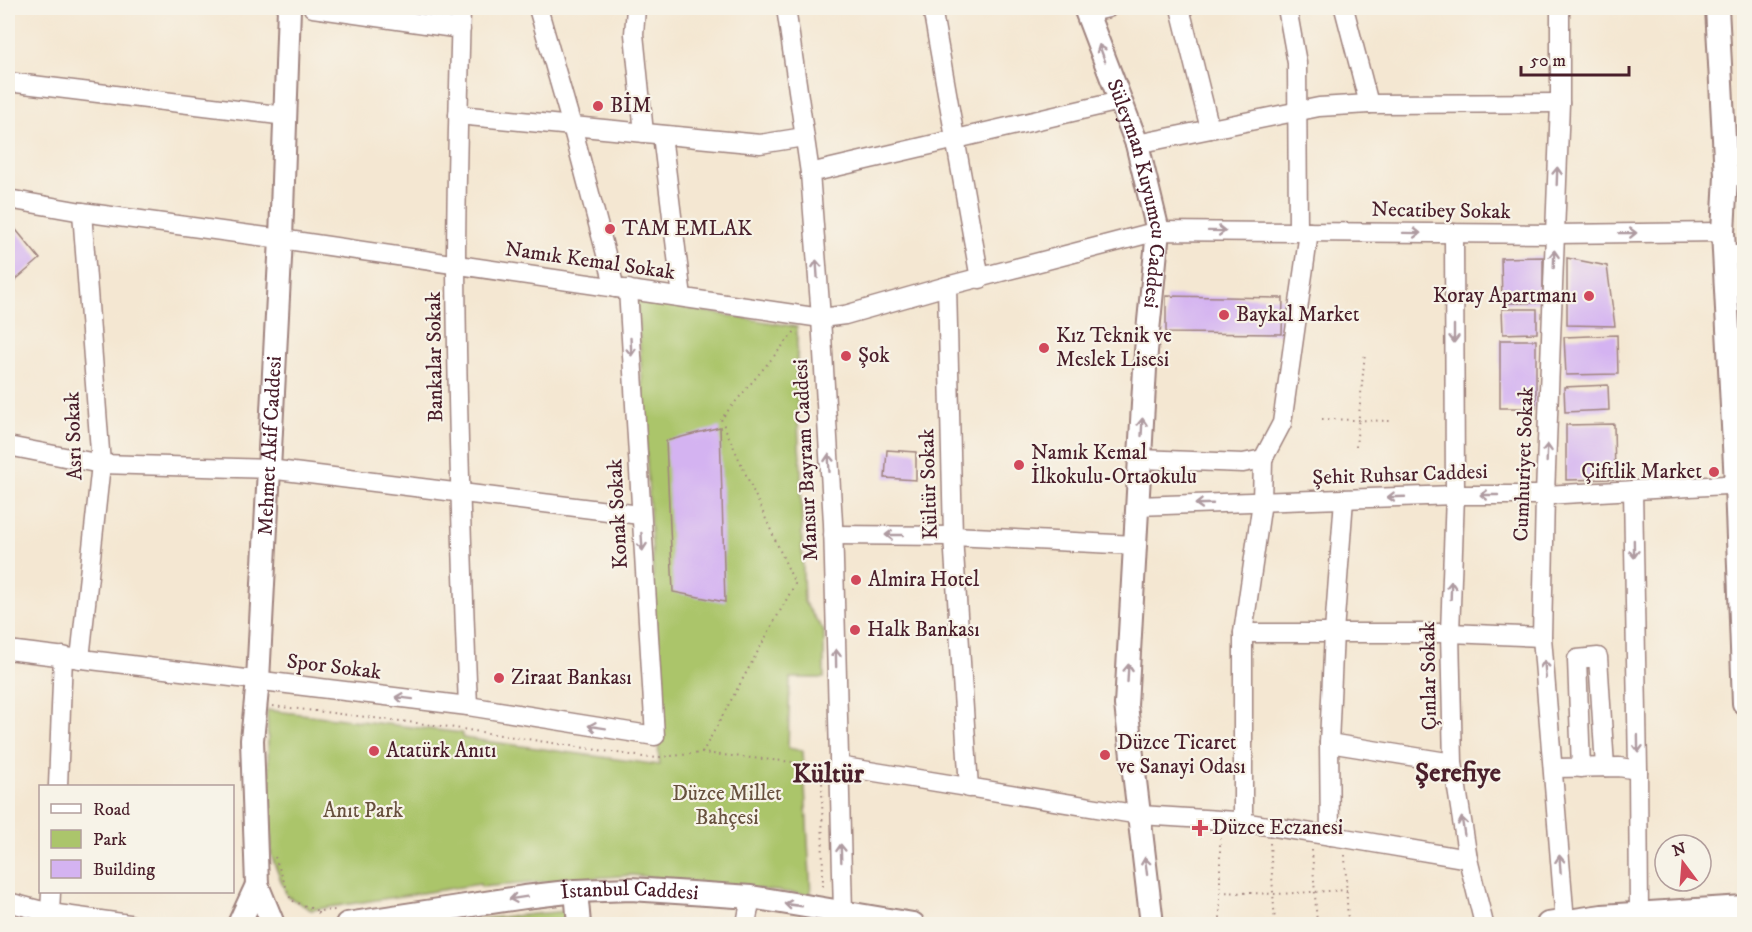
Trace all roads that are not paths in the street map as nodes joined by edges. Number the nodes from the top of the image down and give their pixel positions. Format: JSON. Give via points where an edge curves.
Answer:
{"nodes":[{"id":1,"x":289,"y":8,"type":"edge"},
{"id":2,"x":313,"y":8,"type":"edge"},
{"id":3,"x":461,"y":8,"type":"edge"},
{"id":4,"x":538,"y":8,"type":"edge"},
{"id":5,"x":636,"y":8,"type":"edge"},
{"id":6,"x":786,"y":8,"type":"edge"},
{"id":7,"x":932,"y":8,"type":"edge"},
{"id":8,"x":1180,"y":8,"type":"edge"},
{"id":9,"x":1287,"y":8,"type":"edge"},
{"id":10,"x":1344,"y":8,"type":"edge"},
{"id":11,"x":1560,"y":8,"type":"edge"},
{"id":12,"x":1702,"y":8,"type":"edge"},
{"id":13,"x":1717,"y":8,"type":"edge"},
{"id":14,"x":1093,"y":9,"type":"edge"},
{"id":15,"x":461,"y":29,"type":"junction"},
{"id":16,"x":8,"y":82,"type":"edge"},
{"id":17,"x":1120,"y":101,"type":"junction"},
{"id":18,"x":1560,"y":103,"type":"junction"},
{"id":19,"x":1369,"y":104,"type":"junction"},
{"id":20,"x":1297,"y":111,"type":"junction"},
{"id":21,"x":458,"y":115,"type":"junction"},
{"id":22,"x":286,"y":116,"type":"junction"},
{"id":23,"x":572,"y":126,"type":"junction"},
{"id":24,"x":1209,"y":129,"type":"junction"},
{"id":25,"x":653,"y":134,"type":"junction"},
{"id":26,"x":804,"y":137,"type":"junction"},
{"id":27,"x":954,"y":138,"type":"junction"},
{"id":28,"x":1137,"y":144,"type":"junction"},
{"id":29,"x":810,"y":173,"type":"junction"},
{"id":30,"x":1735,"y":176,"type":"edge"},
{"id":31,"x":8,"y":198,"type":"edge"},
{"id":32,"x":81,"y":212,"type":"junction"},
{"id":33,"x":1158,"y":231,"type":"junction"},
{"id":34,"x":1304,"y":232,"type":"junction"},
{"id":35,"x":1723,"y":232,"type":"junction"},
{"id":36,"x":1454,"y":234,"type":"junction"},
{"id":37,"x":1555,"y":234,"type":"junction"},
{"id":38,"x":280,"y":239,"type":"junction"},
{"id":39,"x":1735,"y":255,"type":"edge"},
{"id":40,"x":456,"y":264,"type":"junction"},
{"id":41,"x":980,"y":279,"type":"junction"},
{"id":42,"x":947,"y":286,"type":"junction"},
{"id":43,"x":622,"y":288,"type":"junction"},
{"id":44,"x":682,"y":297,"type":"junction"},
{"id":45,"x":814,"y":317,"type":"junction"},
{"id":46,"x":1738,"y":398,"type":"edge"},
{"id":47,"x":8,"y":446,"type":"edge"},
{"id":48,"x":1140,"y":459,"type":"junction"},
{"id":49,"x":1263,"y":459,"type":"junction"},
{"id":50,"x":101,"y":464,"type":"junction"},
{"id":51,"x":269,"y":469,"type":"junction"},
{"id":52,"x":1740,"y":484,"type":"edge"},
{"id":53,"x":1633,"y":490,"type":"junction"},
{"id":54,"x":459,"y":493,"type":"junction"},
{"id":55,"x":1455,"y":495,"type":"junction"},
{"id":56,"x":1545,"y":495,"type":"junction"},
{"id":57,"x":1344,"y":499,"type":"junction"},
{"id":58,"x":1262,"y":502,"type":"junction"},
{"id":59,"x":1137,"y":506,"type":"junction"},
{"id":60,"x":640,"y":515,"type":"junction"},
{"id":61,"x":833,"y":535,"type":"junction"},
{"id":62,"x":953,"y":536,"type":"junction"},
{"id":63,"x":1135,"y":545,"type":"junction"},
{"id":64,"x":1743,"y":614,"type":"edge"},
{"id":65,"x":1334,"y":632,"type":"junction"},
{"id":66,"x":1243,"y":633,"type":"junction"},
{"id":67,"x":1450,"y":633,"type":"junction"},
{"id":68,"x":1542,"y":637,"type":"junction"},
{"id":69,"x":8,"y":650,"type":"edge"},
{"id":70,"x":72,"y":658,"type":"junction"},
{"id":71,"x":258,"y":680,"type":"junction"},
{"id":72,"x":1744,"y":703,"type":"edge"},
{"id":73,"x":468,"y":706,"type":"junction"},
{"id":74,"x":655,"y":736,"type":"joint"},
{"id":75,"x":1329,"y":743,"type":"junction"},
{"id":76,"x":1453,"y":763,"type":"junction"},
{"id":77,"x":838,"y":766,"type":"junction"},
{"id":78,"x":1605,"y":767,"type":"junction"},
{"id":79,"x":1553,"y":768,"type":"junction"},
{"id":80,"x":1581,"y":768,"type":"junction"},
{"id":81,"x":1638,"y":770,"type":"junction"},
{"id":82,"x":58,"y":785,"type":"edge"},
{"id":83,"x":969,"y":788,"type":"junction"},
{"id":84,"x":1140,"y":815,"type":"junction"},
{"id":85,"x":1243,"y":822,"type":"junction"},
{"id":86,"x":1337,"y":837,"type":"junction"},
{"id":87,"x":1468,"y":860,"type":"junction"},
{"id":88,"x":257,"y":885,"type":"junction"},
{"id":89,"x":576,"y":891,"type":"junction"},
{"id":90,"x":51,"y":893,"type":"edge"},
{"id":91,"x":751,"y":897,"type":"junction"},
{"id":92,"x":8,"y":902,"type":"edge"},
{"id":93,"x":1744,"y":907,"type":"edge"},
{"id":94,"x":843,"y":912,"type":"junction"},
{"id":95,"x":50,"y":913,"type":"junction"},
{"id":96,"x":1639,"y":913,"type":"junction"},
{"id":97,"x":343,"y":917,"type":"edge"},
{"id":98,"x":1602,"y":920,"type":"edge"},
{"id":99,"x":871,"y":921,"type":"edge"},
{"id":100,"x":1556,"y":923,"type":"edge"},
{"id":101,"x":129,"y":924,"type":"edge"},
{"id":102,"x":241,"y":924,"type":"edge"},
{"id":103,"x":259,"y":924,"type":"edge"},
{"id":104,"x":273,"y":924,"type":"edge"},
{"id":105,"x":579,"y":924,"type":"edge"},
{"id":106,"x":746,"y":924,"type":"edge"},
{"id":107,"x":913,"y":924,"type":"edge"},
{"id":108,"x":1152,"y":924,"type":"edge"},
{"id":109,"x":1484,"y":924,"type":"edge"}],
"edges":[{"from":1,"to":22,"type":"main road","name":"Mehmet Akif Caddesi"},
{"from":2,"to":15,"type":"street"},
{"from":3,"to":15,"type":"street","name":"Bankalar Sokak"},
{"from":4,"to":23,"type":"street","name":"Konak Sokak"},
{"from":5,"to":25,"type":"street","via":[[634,34]]},
{"from":6,"to":26,"type":"street","name":"Mansur Bayram Caddesi"},
{"from":7,"to":27,"type":"street"},
{"from":8,"to":24,"type":"street"},
{"from":9,"to":20,"type":"street","via":[[1296,63]]},
{"from":10,"to":19,"type":"street"},
{"from":11,"to":18,"type":"street","name":"Cumhuriyet Sokak"},
{"from":12,"to":13,"type":"street"},
{"from":13,"to":30,"type":"main road"},
{"from":17,"to":14,"type":"main road","name":"Süleyman Kuyumcu Caddesi","one_way":true},
{"from":15,"to":21,"type":"street","name":"Bankalar Sokak"},
{"from":16,"to":22,"type":"street"},
{"from":17,"to":27,"type":"street"},
{"from":17,"to":28,"type":"main road","name":"Süleyman Kuyumcu Caddesi"},
{"from":18,"to":19,"type":"street"},
{"from":37,"to":18,"type":"street","name":"Cumhuriyet Sokak","one_way":true},
{"from":19,"to":20,"type":"street"},
{"from":20,"to":24,"type":"street"},
{"from":20,"to":34,"type":"street"},
{"from":21,"to":23,"type":"street"},
{"from":21,"to":40,"type":"street","name":"Bankalar Sokak"},
{"from":22,"to":38,"type":"main road","name":"Mehmet Akif Caddesi"},
{"from":23,"to":25,"type":"street"},
{"from":23,"to":43,"type":"street","name":"Konak Sokak"},
{"from":24,"to":28,"type":"street"},
{"from":25,"to":26,"type":"street","via":[[760,144]]},
{"from":25,"to":44,"type":"street"},
{"from":26,"to":29,"type":"street","name":"Mansur Bayram Caddesi"},
{"from":27,"to":29,"type":"street"},
{"from":27,"to":41,"type":"street"},
{"from":28,"to":33,"type":"main road","name":"Süleyman Kuyumcu Caddesi"},
{"from":45,"to":29,"type":"street","name":"Mansur Bayram Caddesi","one_way":true},
{"from":30,"to":35,"type":"main road"},
{"from":31,"to":32,"type":"street","name":"Namık Kemal Sokak"},
{"from":32,"to":38,"type":"street","name":"Namık Kemal Sokak"},
{"from":32,"to":50,"type":"street","name":"Asrı Sokak"},
{"from":33,"to":34,"type":"street","name":"Necatibey Sokak","one_way":true},
{"from":33,"to":41,"type":"street","name":"Namık Kemal Sokak"},
{"from":48,"to":33,"type":"main road","name":"Süleyman Kuyumcu Caddesi","one_way":true},
{"from":34,"to":36,"type":"street","name":"Necatibey Sokak","one_way":true},
{"from":34,"to":49,"type":"street","via":[[1282,423]]},
{"from":37,"to":35,"type":"street","name":"Necatibey Sokak","one_way":true},
{"from":35,"to":39,"type":"main road"},
{"from":36,"to":37,"type":"street","name":"Necatibey Sokak"},
{"from":36,"to":55,"type":"street","name":"Çınlar Sokak","one_way":true},
{"from":56,"to":37,"type":"street","name":"Cumhuriyet Sokak","one_way":true},
{"from":38,"to":40,"type":"street","name":"Namık Kemal Sokak"},
{"from":38,"to":51,"type":"main road","name":"Mehmet Akif Caddesi"},
{"from":39,"to":46,"type":"main road"},
{"from":40,"to":43,"type":"street","name":"Namık Kemal Sokak"},
{"from":40,"to":54,"type":"street","name":"Bankalar Sokak"},
{"from":41,"to":42,"type":"street","name":"Namık Kemal Sokak"},
{"from":42,"to":45,"type":"street","name":"Namık Kemal Sokak","via":[[845,315]]},
{"from":42,"to":62,"type":"street","name":"Kültür Sokak"},
{"from":43,"to":44,"type":"street","name":"Namık Kemal Sokak"},
{"from":43,"to":60,"type":"street","name":"Konak Sokak","one_way":true},
{"from":44,"to":45,"type":"street","name":"Namık Kemal Sokak"},
{"from":61,"to":45,"type":"street","name":"Mansur Bayram Caddesi","one_way":true},
{"from":46,"to":52,"type":"main road"},
{"from":47,"to":50,"type":"street"},
{"from":48,"to":49,"type":"street","via":[[1243,463]]},
{"from":48,"to":59,"type":"main road","name":"Süleyman Kuyumcu Caddesi"},
{"from":49,"to":58,"type":"street"},
{"from":50,"to":51,"type":"street"},
{"from":50,"to":70,"type":"street","name":"Asrı Sokak"},
{"from":51,"to":54,"type":"street"},
{"from":51,"to":71,"type":"main road","name":"Mehmet Akif Caddesi"},
{"from":52,"to":53,"type":"street","name":"Şehit Ruhsar Caddesi"},
{"from":52,"to":64,"type":"main road"},
{"from":53,"to":56,"type":"street","name":"Şehit Ruhsar Caddesi"},
{"from":53,"to":81,"type":"street","one_way":true},
{"from":54,"to":60,"type":"street"},
{"from":54,"to":73,"type":"street","name":"Bankalar Sokak"},
{"from":56,"to":55,"type":"street","name":"Şehit Ruhsar Caddesi","one_way":true},
{"from":55,"to":57,"type":"street","name":"Şehit Ruhsar Caddesi","one_way":true},
{"from":67,"to":55,"type":"street","name":"Çınlar Sokak","one_way":true},
{"from":56,"to":68,"type":"street","name":"Cumhuriyet Sokak"},
{"from":57,"to":58,"type":"street","name":"Şehit Ruhsar Caddesi"},
{"from":57,"to":65,"type":"street"},
{"from":58,"to":59,"type":"street","name":"Şehit Ruhsar Caddesi","one_way":true},
{"from":58,"to":66,"type":"street"},
{"from":59,"to":63,"type":"main road","name":"Süleyman Kuyumcu Caddesi"},
{"from":60,"to":74,"type":"street","name":"Konak Sokak","one_way":true},
{"from":62,"to":61,"type":"street","one_way":true},
{"from":77,"to":61,"type":"street","name":"Mansur Bayram Caddesi","one_way":true},
{"from":62,"to":63,"type":"street"},
{"from":62,"to":83,"type":"street","name":"Kültür Sokak"},
{"from":84,"to":63,"type":"main road","name":"Süleyman Kuyumcu Caddesi","one_way":true,"via":[[1126,705]]},
{"from":64,"to":72,"type":"main road"},
{"from":65,"to":66,"type":"street"},
{"from":65,"to":67,"type":"street"},
{"from":65,"to":75,"type":"street"},
{"from":66,"to":85,"type":"street"},
{"from":67,"to":68,"type":"street"},
{"from":67,"to":76,"type":"street","name":"Çınlar Sokak"},
{"from":79,"to":68,"type":"street","name":"Cumhuriyet Sokak","one_way":true},
{"from":69,"to":70,"type":"street","name":"Spor Sokak"},
{"from":70,"to":71,"type":"street","name":"Spor Sokak"},
{"from":70,"to":82,"type":"street","name":"Asrı Sokak"},
{"from":73,"to":71,"type":"street","name":"Spor Sokak","one_way":true},
{"from":71,"to":88,"type":"main road","name":"Mehmet Akif Caddesi","via":[[252,740]]},
{"from":74,"to":73,"type":"street","name":"Spor Sokak","one_way":true},
{"from":75,"to":76,"type":"street"},
{"from":75,"to":86,"type":"street"},
{"from":87,"to":76,"type":"street","name":"Çınlar Sokak","one_way":true},
{"from":77,"to":83,"type":"street"},
{"from":94,"to":77,"type":"street","name":"Mansur Bayram Caddesi","one_way":true},
{"from":78,"to":80,"type":"street"},
{"from":78,"to":80,"type":"street","via":[[1599,657],[1577,659]]},
{"from":78,"to":81,"type":"street"},
{"from":79,"to":80,"type":"street"},
{"from":100,"to":79,"type":"street","name":"Cumhuriyet Sokak","one_way":true},
{"from":81,"to":96,"type":"street"},
{"from":83,"to":84,"type":"street"},
{"from":84,"to":85,"type":"street"},
{"from":108,"to":84,"type":"main road","name":"Süleyman Kuyumcu Caddesi","one_way":true},
{"from":85,"to":86,"type":"street"},
{"from":86,"to":87,"type":"street"},
{"from":87,"to":109,"type":"street","name":"Çınlar Sokak"},
{"from":88,"to":102,"type":"main road"},
{"from":88,"to":104,"type":"main road"},
{"from":89,"to":91,"type":"main road","name":"İstanbul Caddesi","via":[[631,889]]},
{"from":89,"to":97,"type":"main road","name":"İstanbul Caddesi","one_way":true},
{"from":89,"to":105,"type":"main road"},
{"from":90,"to":95,"type":"street"},
{"from":94,"to":91,"type":"main road","name":"İstanbul Caddesi","one_way":true},
{"from":91,"to":106,"type":"street"},
{"from":92,"to":95,"type":"street"},
{"from":93,"to":96,"type":"main road"},
{"from":94,"to":99,"type":"main road","name":"İstanbul Caddesi"},
{"from":95,"to":101,"type":"street"},
{"from":96,"to":98,"type":"main road"},
{"from":98,"to":100,"type":"main road"},
{"from":99,"to":107,"type":"main road","name":"İstanbul Caddesi"},
{"from":102,"to":103,"type":"main road"}]}
